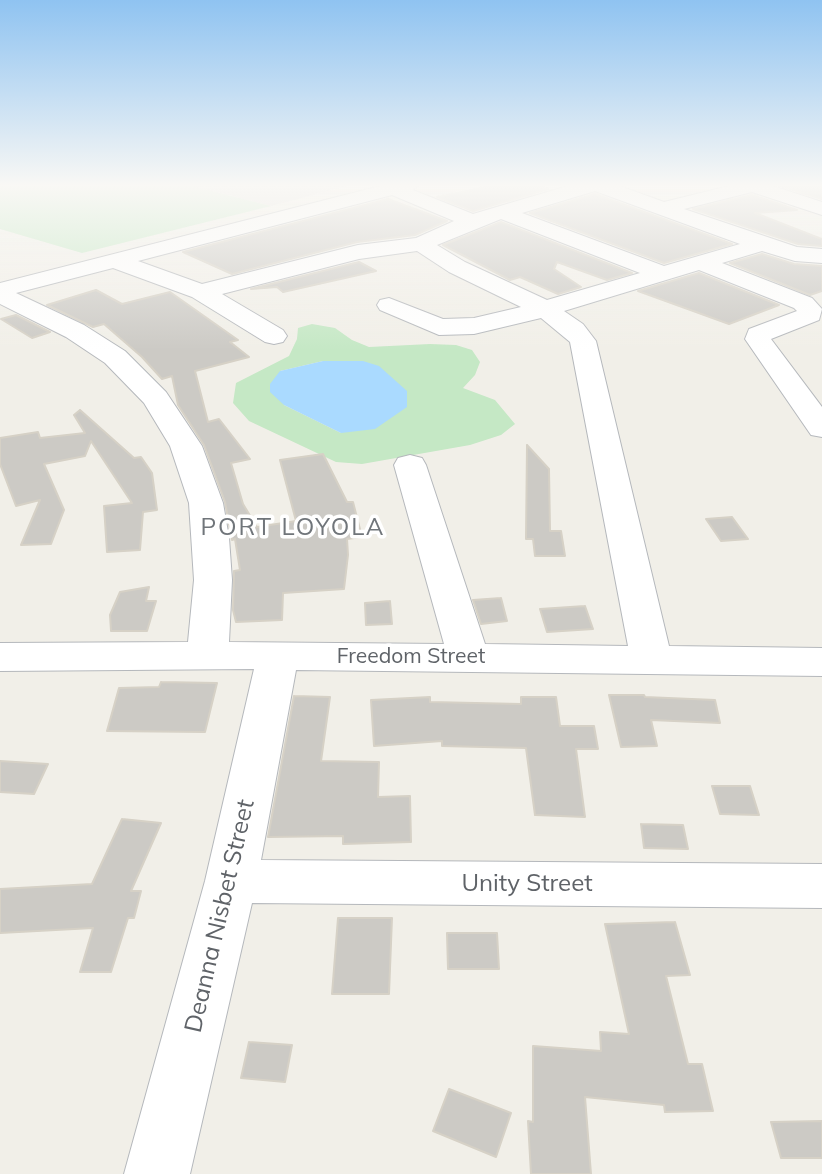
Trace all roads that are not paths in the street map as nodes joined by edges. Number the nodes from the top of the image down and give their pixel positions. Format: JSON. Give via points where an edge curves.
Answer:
{"nodes":[{"id":1,"x":196,"y":240,"type":"edge"},
{"id":2,"x":430,"y":240,"type":"edge"},
{"id":3,"x":574,"y":240,"type":"edge"},
{"id":4,"x":751,"y":240,"type":"edge"},
{"id":5,"x":332,"y":241,"type":"dead end"},
{"id":6,"x":421,"y":244,"type":"junction"},
{"id":7,"x":762,"y":244,"type":"junction"},
{"id":8,"x":358,"y":252,"type":"junction"},
{"id":9,"x":822,"y":256,"type":"edge"},
{"id":10,"x":113,"y":260,"type":"junction"},
{"id":11,"x":701,"y":263,"type":"junction"},
{"id":12,"x":664,"y":274,"type":"junction"},
{"id":13,"x":201,"y":292,"type":"junction"},
{"id":14,"x":0,"y":293,"type":"edge"},
{"id":15,"x":389,"y":305,"type":"dead end"},
{"id":16,"x":545,"y":309,"type":"junction"},
{"id":17,"x":274,"y":336,"type":"dead end"},
{"id":18,"x":822,"y":428,"type":"edge"},
{"id":19,"x":410,"y":465,"type":"dead end"},
{"id":20,"x":208,"y":655,"type":"junction"},
{"id":21,"x":278,"y":656,"type":"junction"},
{"id":22,"x":0,"y":657,"type":"edge"},
{"id":23,"x":469,"y":658,"type":"junction"},
{"id":24,"x":651,"y":659,"type":"junction"},
{"id":25,"x":822,"y":662,"type":"edge"},
{"id":26,"x":232,"y":881,"type":"junction"},
{"id":27,"x":822,"y":886,"type":"edge"},
{"id":28,"x":157,"y":1174,"type":"edge"}],
"edges":[{"from":1,"to":10,"type":"street"},
{"from":2,"to":6,"type":"street"},
{"from":3,"to":12,"type":"street"},
{"from":4,"to":7,"type":"street"},
{"from":5,"to":8,"type":"street"},
{"from":6,"to":8,"type":"street"},
{"from":6,"to":16,"type":"street","via":[[457,267]]},
{"from":7,"to":9,"type":"street"},
{"from":7,"to":11,"type":"street"},
{"from":8,"to":13,"type":"street"},
{"from":10,"to":13,"type":"street"},
{"from":10,"to":14,"type":"street"},
{"from":11,"to":12,"type":"street"},
{"from":11,"to":18,"type":"street","via":[[809,309],[810,314],[758,335],[758,339]]},
{"from":12,"to":16,"type":"street"},
{"from":13,"to":17,"type":"street"},
{"from":14,"to":20,"type":"street","via":[[75,331],[114,357],[156,398],[181,438],[198,474],[211,538]]},
{"from":15,"to":16,"type":"street","via":[[439,327],[457,328]]},
{"from":16,"to":24,"type":"street","via":[[583,341]]},
{"from":19,"to":23,"type":"street"},
{"from":20,"to":21,"type":"street","name":"Freedom Street"},
{"from":20,"to":22,"type":"street","name":"Freedom Street"},
{"from":21,"to":23,"type":"street","name":"Freedom Street"},
{"from":21,"to":26,"type":"street","name":"Deanna Nisbet Street"},
{"from":23,"to":24,"type":"street","name":"Freedom Street"},
{"from":24,"to":25,"type":"street","name":"Freedom Street"},
{"from":26,"to":27,"type":"street","name":"Unity Street"},
{"from":26,"to":28,"type":"street","name":"Deanna Nisbet Street"}]}
